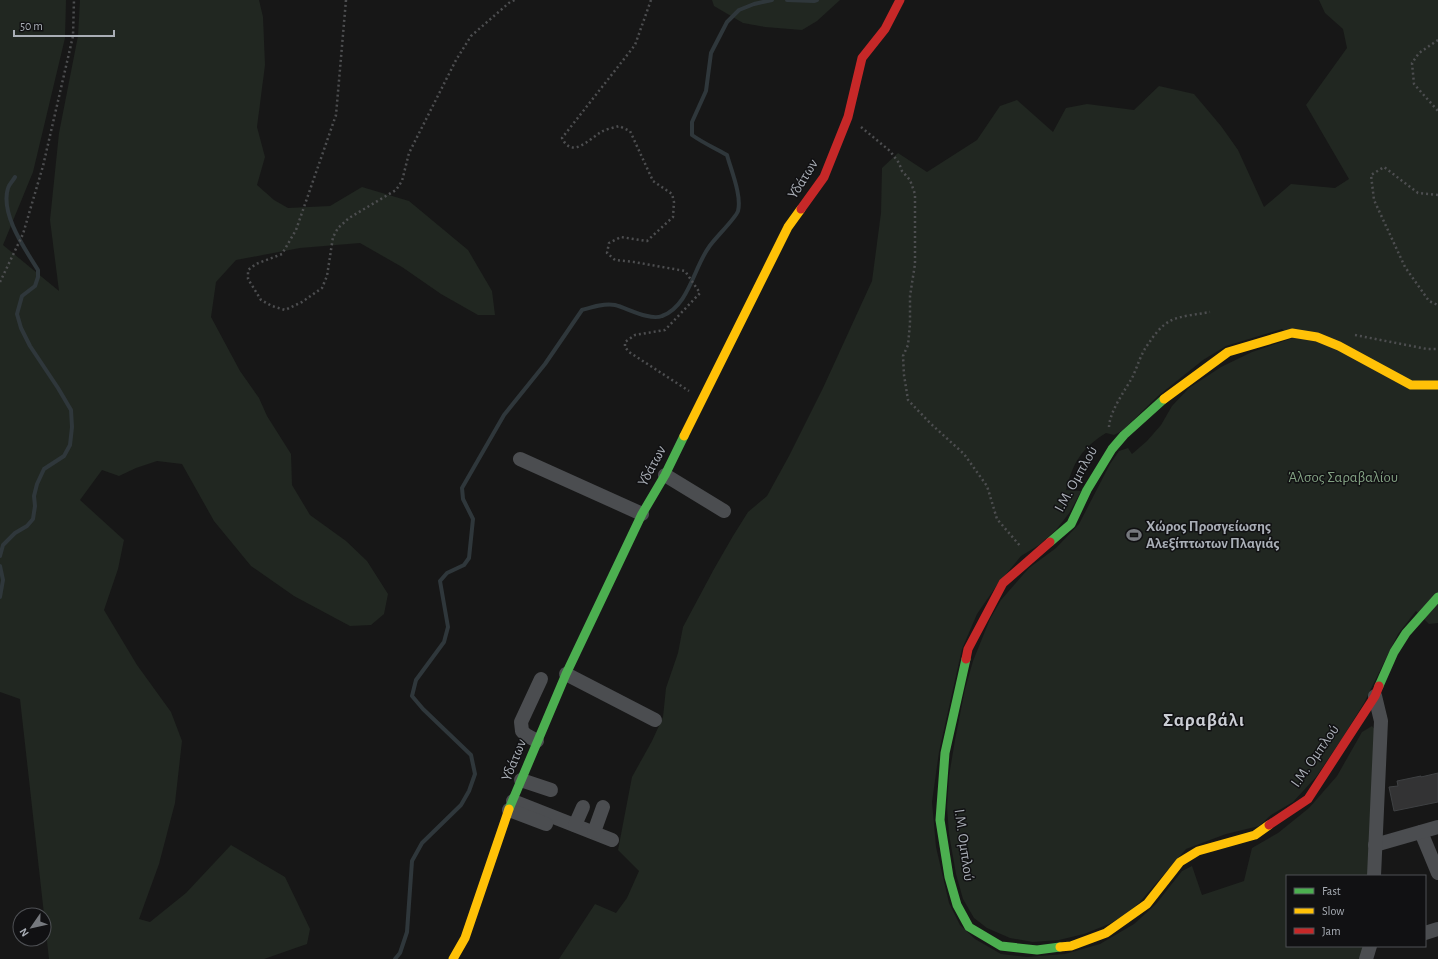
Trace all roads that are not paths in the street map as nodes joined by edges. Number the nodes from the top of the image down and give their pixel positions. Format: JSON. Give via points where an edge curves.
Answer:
{"nodes":[{"id":1,"x":900,"y":0,"type":"edge"},
{"id":2,"x":1438,"y":385,"type":"edge"},
{"id":3,"x":520,"y":459,"type":"dead end"},
{"id":4,"x":665,"y":475,"type":"junction"},
{"id":5,"x":724,"y":511,"type":"dead end"},
{"id":6,"x":642,"y":514,"type":"junction"},
{"id":7,"x":1438,"y":597,"type":"edge"},
{"id":8,"x":566,"y":674,"type":"junction"},
{"id":9,"x":541,"y":679,"type":"dead end"},
{"id":10,"x":1375,"y":696,"type":"junction"},
{"id":11,"x":655,"y":720,"type":"dead end"},
{"id":12,"x":537,"y":740,"type":"junction"},
{"id":13,"x":521,"y":780,"type":"junction"},
{"id":14,"x":551,"y":790,"type":"dead end"},
{"id":15,"x":511,"y":805,"type":"junction"},
{"id":16,"x":603,"y":806,"type":"dead end"},
{"id":17,"x":583,"y":807,"type":"dead end"},
{"id":18,"x":549,"y":825,"type":"dead end"},
{"id":19,"x":575,"y":825,"type":"junction"},
{"id":20,"x":1438,"y":827,"type":"edge"},
{"id":21,"x":594,"y":832,"type":"junction"},
{"id":22,"x":1421,"y":832,"type":"junction"},
{"id":23,"x":612,"y":840,"type":"dead end"},
{"id":24,"x":1375,"y":845,"type":"junction"},
{"id":25,"x":1438,"y":874,"type":"edge"},
{"id":26,"x":1374,"y":875,"type":"edge"},
{"id":27,"x":1438,"y":929,"type":"edge"},
{"id":28,"x":1426,"y":932,"type":"edge"},
{"id":29,"x":453,"y":959,"type":"edge"}],
"edges":[{"from":1,"to":4,"type":"street","name":"Υδάτων","via":[[885,29],[862,58],[848,117],[824,177],[788,227]]},
{"from":2,"to":10,"type":"street","name":"Ι.Μ. Ομπλού","via":[[1411,385],[1317,336],[1292,333],[1228,352],[1165,398],[1124,436],[1112,449],[1087,490],[1071,524],[1003,583],[968,649],[944,761],[940,820],[949,877],[957,905],[969,927],[1001,946],[1044,950],[1071,946],[1106,933],[1147,904],[1180,862],[1198,851],[1255,835],[1308,798]]},
{"from":3,"to":6,"type":"street"},
{"from":4,"to":5,"type":"street"},
{"from":4,"to":6,"type":"street","name":"Υδάτων"},
{"from":6,"to":8,"type":"street","name":"Υδάτων"},
{"from":7,"to":10,"type":"street","name":"Ι.Μ. Ομπλού","via":[[1406,633],[1394,652]]},
{"from":8,"to":11,"type":"street"},
{"from":8,"to":12,"type":"street","name":"Υδάτων"},
{"from":9,"to":12,"type":"street","via":[[521,722],[526,735]]},
{"from":10,"to":24,"type":"street","via":[[1381,721]]},
{"from":12,"to":13,"type":"street","name":"Υδάτων"},
{"from":13,"to":14,"type":"street"},
{"from":13,"to":15,"type":"street","name":"Υδάτων"},
{"from":15,"to":18,"type":"street"},
{"from":15,"to":19,"type":"street"},
{"from":15,"to":29,"type":"street","name":"Υδάτων","via":[[465,938]]},
{"from":16,"to":21,"type":"street"},
{"from":17,"to":19,"type":"street"},
{"from":19,"to":21,"type":"street"},
{"from":20,"to":22,"type":"street"},
{"from":21,"to":23,"type":"street"},
{"from":22,"to":24,"type":"street"},
{"from":22,"to":25,"type":"street"},
{"from":24,"to":26,"type":"street"},
{"from":27,"to":28,"type":"street"}]}
